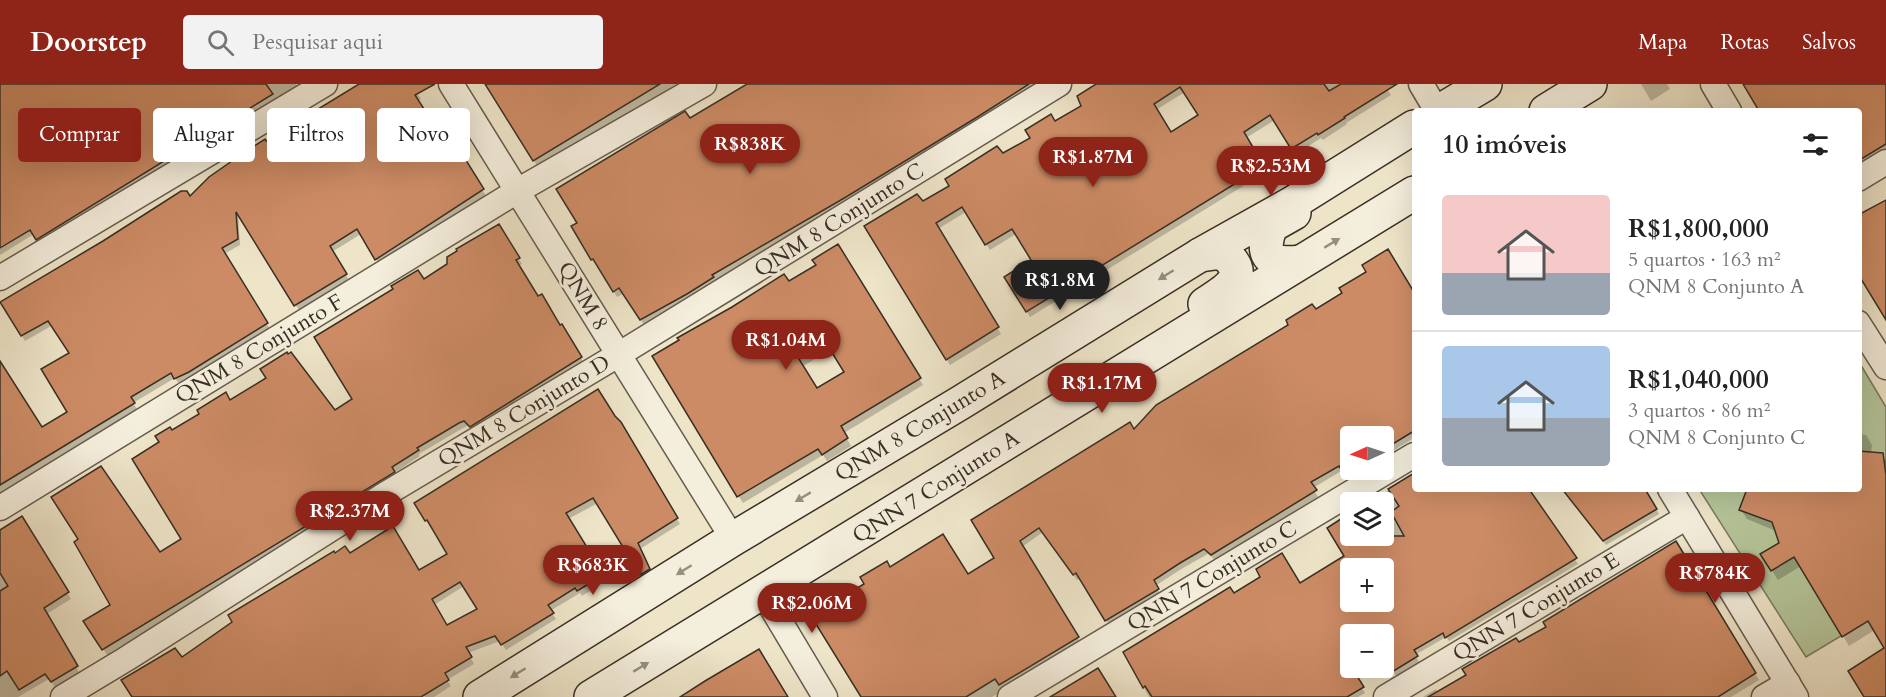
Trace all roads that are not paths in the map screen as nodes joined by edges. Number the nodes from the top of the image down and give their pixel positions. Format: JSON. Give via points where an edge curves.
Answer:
{"nodes":[{"id":1,"x":325,"y":84,"type":"edge"},
{"id":2,"x":451,"y":84,"type":"edge"},
{"id":3,"x":704,"y":84,"type":"edge"},
{"id":4,"x":1059,"y":84,"type":"edge"},
{"id":5,"x":1421,"y":84,"type":"edge"},
{"id":6,"x":1485,"y":84,"type":"edge"},
{"id":7,"x":1590,"y":84,"type":"edge"},
{"id":8,"x":1442,"y":108,"type":"edge"},
{"id":9,"x":1445,"y":108,"type":"edge"},
{"id":10,"x":1551,"y":108,"type":"edge"},
{"id":11,"x":1412,"y":128,"type":"edge"},
{"id":12,"x":1412,"y":139,"type":"edge"},
{"id":13,"x":1886,"y":162,"type":"edge"},
{"id":14,"x":1862,"y":177,"type":"edge"},
{"id":15,"x":519,"y":190,"type":"junction"},
{"id":16,"x":1412,"y":194,"type":"edge"},
{"id":17,"x":1200,"y":255,"type":"junction"},
{"id":18,"x":1300,"y":262,"type":"junction"},
{"id":19,"x":0,"y":278,"type":"edge"},
{"id":20,"x":1862,"y":329,"type":"edge"},
{"id":21,"x":618,"y":355,"type":"junction"},
{"id":22,"x":1886,"y":368,"type":"edge"},
{"id":23,"x":1010,"y":441,"type":"junction"},
{"id":24,"x":1412,"y":456,"type":"edge"},
{"id":25,"x":1672,"y":492,"type":"edge"},
{"id":26,"x":0,"y":508,"type":"edge"},
{"id":27,"x":1687,"y":517,"type":"junction"},
{"id":28,"x":733,"y":539,"type":"junction"},
{"id":29,"x":764,"y":593,"type":"junction"},
{"id":30,"x":1792,"y":690,"type":"edge"},
{"id":31,"x":63,"y":697,"type":"edge"},
{"id":32,"x":480,"y":697,"type":"edge"},
{"id":33,"x":591,"y":697,"type":"edge"},
{"id":34,"x":825,"y":697,"type":"edge"},
{"id":35,"x":1010,"y":697,"type":"edge"},
{"id":36,"x":1386,"y":697,"type":"edge"},
{"id":37,"x":1764,"y":697,"type":"edge"}],
"edges":[{"from":1,"to":19,"type":"street"},
{"from":2,"to":15,"type":"street","name":"QNM 8"},
{"from":3,"to":15,"type":"street","name":"QNM 8 Conjunto F"},
{"from":4,"to":21,"type":"street","name":"QNM 8 Conjunto C"},
{"from":5,"to":8,"type":"street"},
{"from":6,"to":9,"type":"main road"},
{"from":7,"to":10,"type":"main road"},
{"from":11,"to":17,"type":"main road","name":"QNM 8 Conjunto A"},
{"from":12,"to":18,"type":"main road","via":[[1401,150],[1271,226],[1265,244],[1270,256],[1284,264]]},
{"from":13,"to":14,"type":"street"},
{"from":15,"to":21,"type":"street","name":"QNM 8"},
{"from":15,"to":26,"type":"street","name":"QNM 8 Conjunto F"},
{"from":18,"to":16,"type":"main road","name":"QNN 7 Conjunto A","one_way":true},
{"from":17,"to":23,"type":"main road","via":[[1222,252],[1231,259],[1236,275],[1232,287],[1090,375]]},
{"from":17,"to":28,"type":"main road","name":"QNM 8 Conjunto A","one_way":true},
{"from":18,"to":23,"type":"main road","name":"QNN 7 Conjunto A"},
{"from":20,"to":22,"type":"street"},
{"from":21,"to":28,"type":"street","name":"QNM 8"},
{"from":21,"to":31,"type":"street","name":"QNM 8 Conjunto D"},
{"from":23,"to":29,"type":"main road","name":"QNN 7 Conjunto A"},
{"from":24,"to":35,"type":"street","name":"QNN 7 Conjunto C"},
{"from":25,"to":27,"type":"street"},
{"from":27,"to":30,"type":"street"},
{"from":27,"to":36,"type":"street","name":"QNN 7 Conjunto E"},
{"from":28,"to":32,"type":"main road","name":"QNM 8 Conjunto A","one_way":true},
{"from":33,"to":29,"type":"main road","name":"QNN 7 Conjunto A","one_way":true},
{"from":29,"to":34,"type":"street"},
{"from":30,"to":37,"type":"street"}]}
